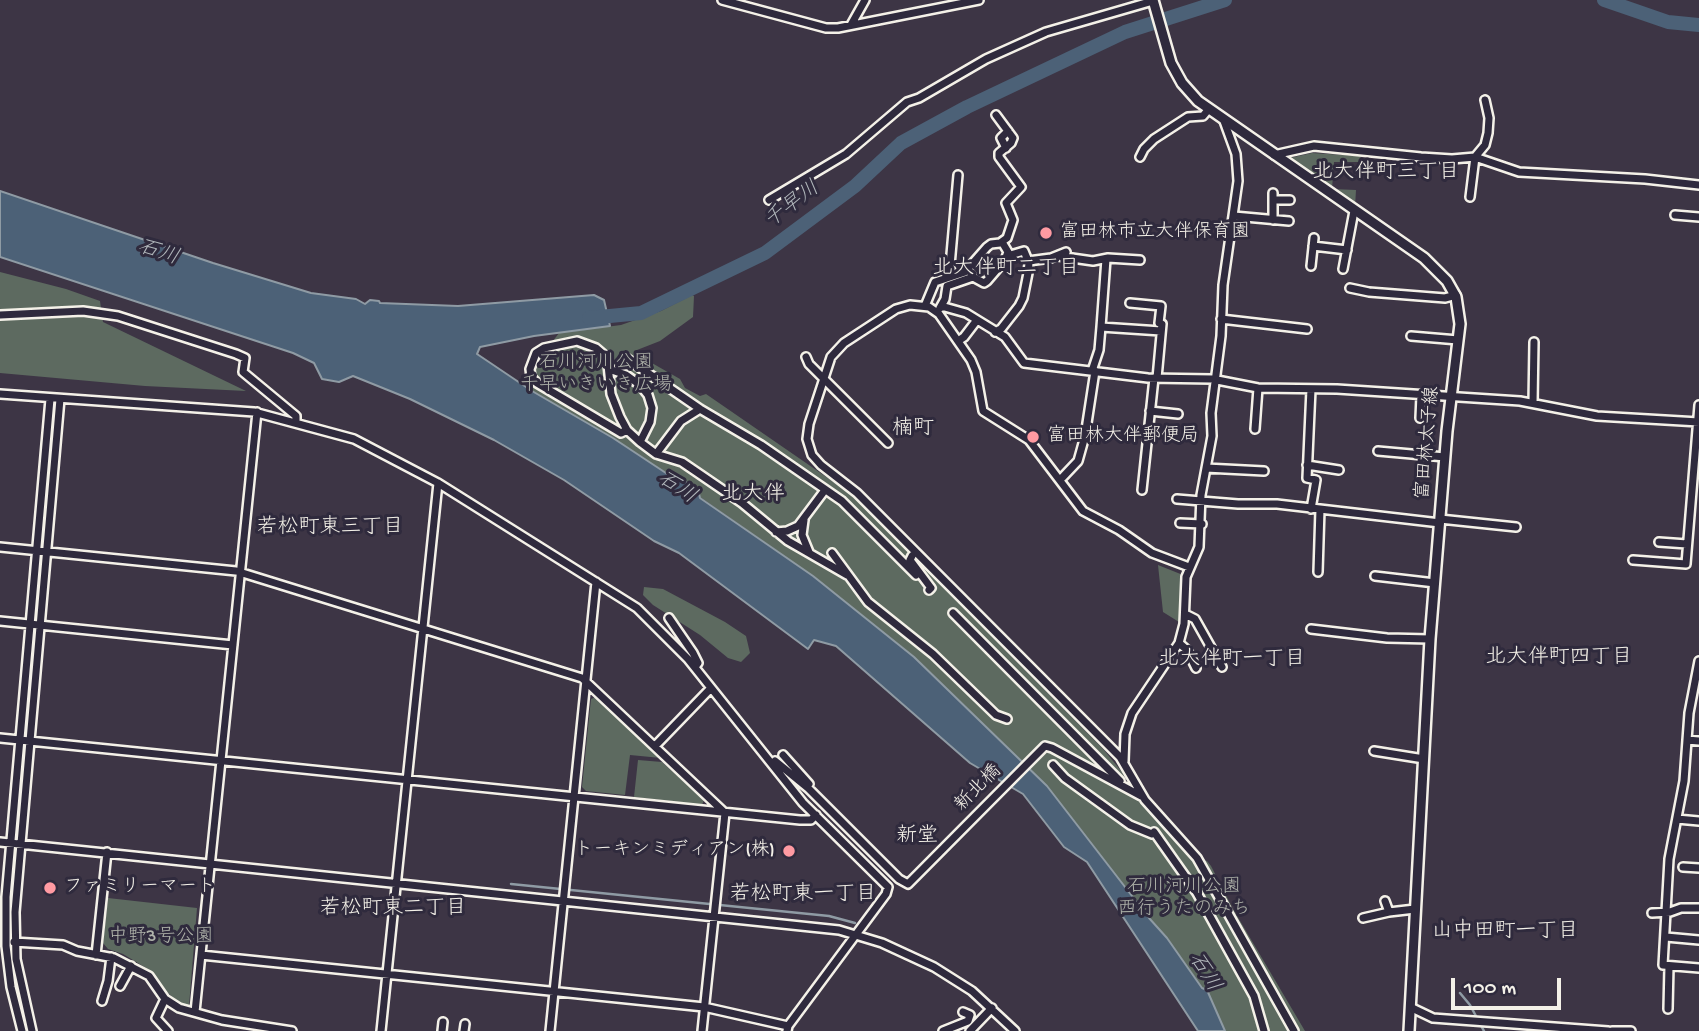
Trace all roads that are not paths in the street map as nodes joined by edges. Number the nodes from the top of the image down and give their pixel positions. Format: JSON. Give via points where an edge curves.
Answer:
{"nodes":[{"id":1,"x":722,"y":0,"type":"edge"},
{"id":2,"x":865,"y":0,"type":"edge"},
{"id":3,"x":979,"y":0,"type":"edge"},
{"id":4,"x":1154,"y":2,"type":"edge"},
{"id":5,"x":851,"y":25,"type":"junction"},
{"id":6,"x":1485,"y":100,"type":"dead end"},
{"id":7,"x":1209,"y":110,"type":"junction"},
{"id":8,"x":996,"y":115,"type":"dead end"},
{"id":9,"x":1224,"y":121,"type":"junction"},
{"id":10,"x":1274,"y":155,"type":"junction"},
{"id":11,"x":1140,"y":157,"type":"dead end"},
{"id":12,"x":1475,"y":157,"type":"junction"},
{"id":13,"x":958,"y":175,"type":"dead end"},
{"id":14,"x":1699,"y":185,"type":"edge"},
{"id":15,"x":1470,"y":197,"type":"dead end"},
{"id":16,"x":769,"y":200,"type":"dead end"},
{"id":17,"x":1290,"y":200,"type":"dead end"},
{"id":18,"x":1354,"y":211,"type":"junction"},
{"id":19,"x":1675,"y":215,"type":"dead end"},
{"id":20,"x":1234,"y":216,"type":"junction"},
{"id":21,"x":1699,"y":217,"type":"edge"},
{"id":22,"x":1273,"y":220,"type":"junction"},
{"id":23,"x":1289,"y":221,"type":"dead end"},
{"id":24,"x":1002,"y":242,"type":"junction"},
{"id":25,"x":1347,"y":250,"type":"junction"},
{"id":26,"x":1007,"y":256,"type":"junction"},
{"id":27,"x":1106,"y":259,"type":"junction"},
{"id":28,"x":1140,"y":260,"type":"dead end"},
{"id":29,"x":1028,"y":261,"type":"junction"},
{"id":30,"x":1311,"y":267,"type":"dead end"},
{"id":31,"x":1343,"y":269,"type":"dead end"},
{"id":32,"x":950,"y":277,"type":"junction"},
{"id":33,"x":1350,"y":288,"type":"dead end"},
{"id":34,"x":1456,"y":295,"type":"junction"},
{"id":35,"x":1130,"y":303,"type":"dead end"},
{"id":36,"x":925,"y":306,"type":"junction"},
{"id":37,"x":939,"y":309,"type":"junction"},
{"id":38,"x":0,"y":315,"type":"edge"},
{"id":39,"x":1222,"y":319,"type":"junction"},
{"id":40,"x":977,"y":320,"type":"junction"},
{"id":41,"x":1101,"y":327,"type":"junction"},
{"id":42,"x":1307,"y":329,"type":"dead end"},
{"id":43,"x":1161,"y":331,"type":"junction"},
{"id":44,"x":995,"y":332,"type":"junction"},
{"id":45,"x":1411,"y":336,"type":"dead end"},
{"id":46,"x":1458,"y":340,"type":"junction"},
{"id":47,"x":958,"y":341,"type":"junction"},
{"id":48,"x":1534,"y":342,"type":"dead end"},
{"id":49,"x":626,"y":358,"type":"dead end"},
{"id":50,"x":806,"y":358,"type":"dead end"},
{"id":51,"x":609,"y":369,"type":"junction"},
{"id":52,"x":1093,"y":371,"type":"junction"},
{"id":53,"x":824,"y":378,"type":"junction"},
{"id":54,"x":1156,"y":378,"type":"junction"},
{"id":55,"x":1214,"y":380,"type":"junction"},
{"id":56,"x":1258,"y":388,"type":"junction"},
{"id":57,"x":1311,"y":388,"type":"junction"},
{"id":58,"x":0,"y":394,"type":"edge"},
{"id":59,"x":1421,"y":395,"type":"junction"},
{"id":60,"x":1451,"y":397,"type":"junction"},
{"id":61,"x":50,"y":398,"type":"junction"},
{"id":62,"x":60,"y":399,"type":"junction"},
{"id":63,"x":1533,"y":403,"type":"junction"},
{"id":64,"x":1699,"y":405,"type":"edge"},
{"id":65,"x":700,"y":409,"type":"junction"},
{"id":66,"x":1150,"y":411,"type":"junction"},
{"id":67,"x":257,"y":412,"type":"junction"},
{"id":68,"x":1178,"y":414,"type":"dead end"},
{"id":69,"x":1420,"y":418,"type":"dead end"},
{"id":70,"x":1698,"y":422,"type":"edge"},
{"id":71,"x":296,"y":423,"type":"junction"},
{"id":72,"x":1255,"y":429,"type":"dead end"},
{"id":73,"x":627,"y":430,"type":"junction"},
{"id":74,"x":640,"y":442,"type":"junction"},
{"id":75,"x":888,"y":443,"type":"dead end"},
{"id":76,"x":1378,"y":451,"type":"dead end"},
{"id":77,"x":656,"y":454,"type":"junction"},
{"id":78,"x":1445,"y":457,"type":"junction"},
{"id":79,"x":1307,"y":465,"type":"junction"},
{"id":80,"x":1206,"y":468,"type":"junction"},
{"id":81,"x":1339,"y":470,"type":"dead end"},
{"id":82,"x":1264,"y":471,"type":"dead end"},
{"id":83,"x":1060,"y":480,"type":"junction"},
{"id":84,"x":438,"y":482,"type":"junction"},
{"id":85,"x":825,"y":490,"type":"junction"},
{"id":86,"x":1142,"y":490,"type":"dead end"},
{"id":87,"x":1177,"y":499,"type":"dead end"},
{"id":88,"x":1201,"y":500,"type":"junction"},
{"id":89,"x":1311,"y":509,"type":"junction"},
{"id":90,"x":1320,"y":509,"type":"junction"},
{"id":91,"x":804,"y":519,"type":"junction"},
{"id":92,"x":1440,"y":521,"type":"junction"},
{"id":93,"x":1180,"y":523,"type":"dead end"},
{"id":94,"x":1202,"y":524,"type":"junction"},
{"id":95,"x":1516,"y":527,"type":"dead end"},
{"id":96,"x":776,"y":532,"type":"junction"},
{"id":97,"x":1659,"y":542,"type":"dead end"},
{"id":98,"x":1687,"y":544,"type":"junction"},
{"id":99,"x":0,"y":547,"type":"edge"},
{"id":100,"x":37,"y":551,"type":"junction"},
{"id":101,"x":47,"y":552,"type":"junction"},
{"id":102,"x":810,"y":553,"type":"junction"},
{"id":103,"x":832,"y":553,"type":"dead end"},
{"id":104,"x":912,"y":556,"type":"dead end"},
{"id":105,"x":1633,"y":560,"type":"dead end"},
{"id":106,"x":1189,"y":568,"type":"junction"},
{"id":107,"x":240,"y":572,"type":"junction"},
{"id":108,"x":1318,"y":572,"type":"dead end"},
{"id":109,"x":847,"y":575,"type":"junction"},
{"id":110,"x":916,"y":575,"type":"dead end"},
{"id":111,"x":1375,"y":576,"type":"dead end"},
{"id":112,"x":596,"y":582,"type":"junction"},
{"id":113,"x":1435,"y":583,"type":"junction"},
{"id":114,"x":929,"y":590,"type":"dead end"},
{"id":115,"x":953,"y":613,"type":"dead end"},
{"id":116,"x":1185,"y":614,"type":"junction"},
{"id":117,"x":669,"y":618,"type":"dead end"},
{"id":118,"x":0,"y":621,"type":"edge"},
{"id":119,"x":30,"y":624,"type":"junction"},
{"id":120,"x":40,"y":625,"type":"junction"},
{"id":121,"x":423,"y":629,"type":"junction"},
{"id":122,"x":1311,"y":629,"type":"dead end"},
{"id":123,"x":1430,"y":639,"type":"junction"},
{"id":124,"x":1179,"y":643,"type":"junction"},
{"id":125,"x":233,"y":645,"type":"junction"},
{"id":126,"x":1699,"y":661,"type":"edge"},
{"id":127,"x":695,"y":667,"type":"junction"},
{"id":128,"x":1222,"y":667,"type":"dead end"},
{"id":129,"x":1196,"y":668,"type":"dead end"},
{"id":130,"x":586,"y":681,"type":"junction"},
{"id":131,"x":711,"y":688,"type":"junction"},
{"id":132,"x":1696,"y":695,"type":"edge"},
{"id":133,"x":1007,"y":719,"type":"dead end"},
{"id":134,"x":0,"y":738,"type":"edge"},
{"id":135,"x":20,"y":740,"type":"junction"},
{"id":136,"x":1687,"y":740,"type":"junction"},
{"id":137,"x":29,"y":741,"type":"junction"},
{"id":138,"x":1699,"y":741,"type":"edge"},
{"id":139,"x":655,"y":746,"type":"junction"},
{"id":140,"x":1374,"y":751,"type":"dead end"},
{"id":141,"x":783,"y":755,"type":"dead end"},
{"id":142,"x":1424,"y":759,"type":"junction"},
{"id":143,"x":221,"y":760,"type":"junction"},
{"id":144,"x":1124,"y":762,"type":"junction"},
{"id":145,"x":772,"y":764,"type":"junction"},
{"id":146,"x":1053,"y":765,"type":"dead end"},
{"id":147,"x":407,"y":780,"type":"junction"},
{"id":148,"x":1125,"y":787,"type":"junction"},
{"id":149,"x":808,"y":788,"type":"junction"},
{"id":150,"x":1142,"y":796,"type":"junction"},
{"id":151,"x":573,"y":797,"type":"junction"},
{"id":152,"x":724,"y":812,"type":"junction"},
{"id":153,"x":816,"y":816,"type":"junction"},
{"id":154,"x":1677,"y":819,"type":"junction"},
{"id":155,"x":1699,"y":821,"type":"edge"},
{"id":156,"x":0,"y":842,"type":"edge"},
{"id":157,"x":11,"y":843,"type":"junction"},
{"id":158,"x":21,"y":844,"type":"junction"},
{"id":159,"x":107,"y":852,"type":"junction"},
{"id":160,"x":210,"y":863,"type":"junction"},
{"id":161,"x":1683,"y":867,"type":"dead end"},
{"id":162,"x":1699,"y":868,"type":"edge"},
{"id":163,"x":397,"y":883,"type":"junction"},
{"id":164,"x":562,"y":900,"type":"junction"},
{"id":165,"x":1385,"y":901,"type":"dead end"},
{"id":166,"x":1699,"y":908,"type":"edge"},
{"id":167,"x":1415,"y":909,"type":"junction"},
{"id":168,"x":1389,"y":912,"type":"junction"},
{"id":169,"x":1652,"y":913,"type":"dead end"},
{"id":170,"x":1665,"y":913,"type":"junction"},
{"id":171,"x":714,"y":915,"type":"junction"},
{"id":172,"x":1363,"y":918,"type":"dead end"},
{"id":173,"x":3,"y":919,"type":"edge"},
{"id":174,"x":856,"y":934,"type":"junction"},
{"id":175,"x":1666,"y":937,"type":"junction"},
{"id":176,"x":1699,"y":940,"type":"edge"},
{"id":177,"x":14,"y":942,"type":"junction"},
{"id":178,"x":3,"y":952,"type":"edge"},
{"id":179,"x":96,"y":955,"type":"junction"},
{"id":180,"x":201,"y":955,"type":"junction"},
{"id":181,"x":111,"y":957,"type":"junction"},
{"id":182,"x":131,"y":966,"type":"junction"},
{"id":183,"x":1669,"y":966,"type":"junction"},
{"id":184,"x":1699,"y":968,"type":"edge"},
{"id":185,"x":387,"y":975,"type":"junction"},
{"id":186,"x":121,"y":986,"type":"dead end"},
{"id":187,"x":553,"y":992,"type":"junction"},
{"id":188,"x":165,"y":999,"type":"junction"},
{"id":189,"x":102,"y":1001,"type":"dead end"},
{"id":190,"x":704,"y":1007,"type":"junction"},
{"id":191,"x":1410,"y":1007,"type":"junction"},
{"id":192,"x":992,"y":1008,"type":"junction"},
{"id":193,"x":1668,"y":1009,"type":"dead end"},
{"id":194,"x":195,"y":1012,"type":"junction"},
{"id":195,"x":962,"y":1012,"type":"dead end"},
{"id":196,"x":443,"y":1022,"type":"dead end"},
{"id":197,"x":788,"y":1028,"type":"edge"},
{"id":198,"x":22,"y":1031,"type":"edge"},
{"id":199,"x":32,"y":1031,"type":"edge"},
{"id":200,"x":168,"y":1031,"type":"edge"},
{"id":201,"x":292,"y":1031,"type":"edge"},
{"id":202,"x":381,"y":1031,"type":"edge"},
{"id":203,"x":442,"y":1031,"type":"edge"},
{"id":204,"x":550,"y":1031,"type":"edge"},
{"id":205,"x":702,"y":1031,"type":"edge"},
{"id":206,"x":943,"y":1031,"type":"edge"},
{"id":207,"x":970,"y":1031,"type":"edge"},
{"id":208,"x":1014,"y":1031,"type":"edge"},
{"id":209,"x":1264,"y":1031,"type":"edge"},
{"id":210,"x":1294,"y":1031,"type":"edge"},
{"id":211,"x":1409,"y":1031,"type":"edge"},
{"id":212,"x":1610,"y":1031,"type":"edge"},
{"id":213,"x":1631,"y":1031,"type":"edge"}],
"edges":[{"from":1,"to":5,"type":"street","via":[[826,28]]},
{"from":2,"to":5,"type":"street"},
{"from":3,"to":5,"type":"street"},
{"from":4,"to":7,"type":"main road","via":[[1178,77]]},
{"from":4,"to":16,"type":"street","via":[[1046,32],[986,60],[907,102],[846,154]]},
{"from":6,"to":12,"type":"street","via":[[1488,133]]},
{"from":7,"to":9,"type":"main road"},
{"from":7,"to":11,"type":"street","via":[[1203,116],[1188,117],[1154,139]]},
{"from":8,"to":24,"type":"street","via":[[1013,138],[999,157],[1021,187],[1006,203],[1013,220]]},
{"from":9,"to":10,"type":"main road"},
{"from":9,"to":20,"type":"street","via":[[1238,173]]},
{"from":10,"to":12,"type":"street","via":[[1314,146],[1421,157]]},
{"from":10,"to":18,"type":"main road"},
{"from":12,"to":14,"type":"street","via":[[1519,172]]},
{"from":12,"to":15,"type":"street"},
{"from":13,"to":32,"type":"street"},
{"from":17,"to":22,"type":"street","via":[[1273,196]]},
{"from":18,"to":25,"type":"street"},
{"from":18,"to":34,"type":"main road","via":[[1431,264]]},
{"from":19,"to":21,"type":"street"},
{"from":20,"to":22,"type":"street"},
{"from":20,"to":39,"type":"street"},
{"from":22,"to":23,"type":"street"},
{"from":24,"to":26,"type":"street"},
{"from":24,"to":32,"type":"street","via":[[991,244],[965,272]]},
{"from":25,"to":30,"type":"street","via":[[1314,242]]},
{"from":25,"to":31,"type":"street"},
{"from":26,"to":29,"type":"street","via":[[1024,251]]},
{"from":26,"to":37,"type":"street","via":[[984,283],[973,277],[947,286]]},
{"from":27,"to":28,"type":"street"},
{"from":27,"to":29,"type":"street","via":[[1062,254]]},
{"from":27,"to":41,"type":"street"},
{"from":29,"to":44,"type":"street","via":[[1023,298]]},
{"from":32,"to":36,"type":"street","via":[[935,282]]},
{"from":33,"to":34,"type":"street","via":[[1445,298]]},
{"from":34,"to":46,"type":"main road","name":"富田林太子線"},
{"from":35,"to":43,"type":"street","via":[[1161,306]]},
{"from":36,"to":37,"type":"street"},
{"from":36,"to":53,"type":"street","via":[[902,306],[844,343],[831,357]]},
{"from":37,"to":40,"type":"street","via":[[960,310]]},
{"from":37,"to":47,"type":"street"},
{"from":38,"to":71,"type":"street","via":[[70,311],[118,316],[236,354],[245,358],[243,372],[296,416]]},
{"from":39,"to":42,"type":"street"},
{"from":39,"to":55,"type":"street"},
{"from":40,"to":44,"type":"street"},
{"from":40,"to":47,"type":"street"},
{"from":41,"to":43,"type":"street"},
{"from":41,"to":52,"type":"street"},
{"from":43,"to":54,"type":"street"},
{"from":44,"to":52,"type":"street","via":[[1009,341],[1024,363]]},
{"from":45,"to":46,"type":"street"},
{"from":46,"to":60,"type":"main road","name":"富田林太子線"},
{"from":47,"to":83,"type":"street","via":[[974,368],[983,411],[1029,440]]},
{"from":48,"to":63,"type":"street"},
{"from":49,"to":65,"type":"street"},
{"from":50,"to":53,"type":"street"},
{"from":51,"to":73,"type":"street","via":[[615,406]]},
{"from":51,"to":73,"type":"street","via":[[603,354],[577,341],[544,348],[536,353],[530,369],[531,377],[544,388],[621,432]]},
{"from":51,"to":74,"type":"street","via":[[626,375],[648,395],[650,422]]},
{"from":52,"to":54,"type":"street"},
{"from":52,"to":83,"type":"street","via":[[1080,453],[1074,467]]},
{"from":53,"to":75,"type":"street"},
{"from":53,"to":144,"type":"street","via":[[807,431],[816,460],[857,493]]},
{"from":54,"to":55,"type":"street"},
{"from":54,"to":66,"type":"street"},
{"from":55,"to":56,"type":"street"},
{"from":55,"to":80,"type":"street"},
{"from":56,"to":57,"type":"street"},
{"from":56,"to":72,"type":"street"},
{"from":57,"to":59,"type":"street"},
{"from":57,"to":79,"type":"street"},
{"from":58,"to":61,"type":"street"},
{"from":59,"to":60,"type":"street"},
{"from":59,"to":69,"type":"street"},
{"from":60,"to":63,"type":"street"},
{"from":60,"to":78,"type":"main road","name":"富田林太子線"},
{"from":61,"to":62,"type":"street"},
{"from":61,"to":100,"type":"street"},
{"from":62,"to":67,"type":"street"},
{"from":62,"to":101,"type":"street"},
{"from":63,"to":70,"type":"street","via":[[1597,416]]},
{"from":64,"to":70,"type":"street"},
{"from":65,"to":77,"type":"street","via":[[681,421]]},
{"from":65,"to":85,"type":"street"},
{"from":66,"to":68,"type":"street"},
{"from":66,"to":86,"type":"street"},
{"from":67,"to":71,"type":"street"},
{"from":67,"to":107,"type":"street"},
{"from":70,"to":98,"type":"street"},
{"from":71,"to":84,"type":"street","via":[[354,439]]},
{"from":73,"to":74,"type":"street"},
{"from":74,"to":77,"type":"street"},
{"from":76,"to":78,"type":"street"},
{"from":77,"to":96,"type":"street","via":[[682,462]]},
{"from":78,"to":92,"type":"main road","name":"富田林太子線"},
{"from":79,"to":81,"type":"street"},
{"from":79,"to":89,"type":"street","via":[[1307,478],[1316,480]]},
{"from":80,"to":82,"type":"street"},
{"from":80,"to":88,"type":"street"},
{"from":83,"to":106,"type":"street","via":[[1083,512],[1152,553]]},
{"from":84,"to":112,"type":"street"},
{"from":84,"to":121,"type":"street"},
{"from":85,"to":91,"type":"street"},
{"from":85,"to":110,"type":"street"},
{"from":87,"to":88,"type":"street"},
{"from":88,"to":89,"type":"street"},
{"from":88,"to":94,"type":"street"},
{"from":89,"to":90,"type":"street"},
{"from":90,"to":92,"type":"street"},
{"from":90,"to":108,"type":"street"},
{"from":91,"to":96,"type":"street","via":[[798,526]]},
{"from":91,"to":102,"type":"street","via":[[802,535]]},
{"from":92,"to":95,"type":"street"},
{"from":92,"to":113,"type":"main road","name":"富田林太子線"},
{"from":93,"to":94,"type":"street"},
{"from":94,"to":106,"type":"street","via":[[1199,548]]},
{"from":96,"to":102,"type":"street"},
{"from":97,"to":98,"type":"street"},
{"from":98,"to":105,"type":"street","via":[[1686,564]]},
{"from":99,"to":100,"type":"street"},
{"from":100,"to":101,"type":"street"},
{"from":100,"to":119,"type":"street"},
{"from":101,"to":107,"type":"street"},
{"from":101,"to":120,"type":"street"},
{"from":102,"to":109,"type":"street"},
{"from":103,"to":109,"type":"street"},
{"from":104,"to":114,"type":"street","via":[[910,560]]},
{"from":106,"to":116,"type":"street"},
{"from":107,"to":121,"type":"street"},
{"from":107,"to":125,"type":"street"},
{"from":109,"to":133,"type":"street","via":[[882,614],[933,654],[996,715]]},
{"from":111,"to":113,"type":"street"},
{"from":112,"to":127,"type":"street","via":[[647,617]]},
{"from":112,"to":130,"type":"street"},
{"from":113,"to":123,"type":"main road","name":"富田林太子線"},
{"from":115,"to":148,"type":"street"},
{"from":116,"to":124,"type":"street"},
{"from":116,"to":128,"type":"street","via":[[1195,619]]},
{"from":117,"to":127,"type":"street","via":[[693,653],[698,663]]},
{"from":118,"to":119,"type":"street"},
{"from":119,"to":120,"type":"street"},
{"from":119,"to":135,"type":"street"},
{"from":120,"to":125,"type":"street"},
{"from":120,"to":137,"type":"street"},
{"from":121,"to":130,"type":"street"},
{"from":121,"to":147,"type":"street"},
{"from":122,"to":123,"type":"street"},
{"from":123,"to":142,"type":"main road","name":"富田林太子線"},
{"from":124,"to":129,"type":"street"},
{"from":124,"to":144,"type":"street","via":[[1132,713],[1125,734]]},
{"from":125,"to":143,"type":"street"},
{"from":126,"to":132,"type":"street"},
{"from":127,"to":131,"type":"street"},
{"from":130,"to":139,"type":"street"},
{"from":130,"to":151,"type":"street"},
{"from":131,"to":139,"type":"street"},
{"from":131,"to":145,"type":"street"},
{"from":132,"to":136,"type":"street"},
{"from":134,"to":135,"type":"street"},
{"from":135,"to":137,"type":"street"},
{"from":135,"to":157,"type":"street"},
{"from":136,"to":138,"type":"street"},
{"from":136,"to":154,"type":"street"},
{"from":137,"to":143,"type":"street"},
{"from":137,"to":158,"type":"street"},
{"from":139,"to":152,"type":"street"},
{"from":140,"to":142,"type":"street"},
{"from":141,"to":149,"type":"street"},
{"from":142,"to":167,"type":"main road","name":"富田林太子線"},
{"from":143,"to":147,"type":"street"},
{"from":143,"to":160,"type":"street"},
{"from":144,"to":150,"type":"street"},
{"from":145,"to":149,"type":"street","via":[[775,761]]},
{"from":145,"to":153,"type":"street"},
{"from":146,"to":209,"type":"street","via":[[1130,825],[1154,831],[1197,893],[1254,996]]},
{"from":147,"to":151,"type":"street"},
{"from":147,"to":163,"type":"street"},
{"from":148,"to":149,"type":"street","name":"新北橋","via":[[1045,746],[908,884]]},
{"from":148,"to":150,"type":"street"},
{"from":150,"to":210,"type":"street","via":[[1197,858]]},
{"from":151,"to":152,"type":"street"},
{"from":151,"to":164,"type":"street"},
{"from":152,"to":153,"type":"street","via":[[800,820]]},
{"from":152,"to":171,"type":"street"},
{"from":153,"to":174,"type":"street","via":[[888,887]]},
{"from":154,"to":155,"type":"street"},
{"from":154,"to":170,"type":"street"},
{"from":156,"to":157,"type":"street"},
{"from":157,"to":158,"type":"street"},
{"from":157,"to":173,"type":"street"},
{"from":158,"to":159,"type":"street"},
{"from":158,"to":177,"type":"street"},
{"from":159,"to":160,"type":"street"},
{"from":159,"to":179,"type":"street"},
{"from":160,"to":163,"type":"street"},
{"from":160,"to":180,"type":"street"},
{"from":161,"to":162,"type":"street"},
{"from":163,"to":164,"type":"street"},
{"from":163,"to":185,"type":"street"},
{"from":164,"to":171,"type":"street"},
{"from":164,"to":187,"type":"street"},
{"from":165,"to":168,"type":"street"},
{"from":166,"to":170,"type":"street"},
{"from":167,"to":168,"type":"street"},
{"from":167,"to":191,"type":"main road","name":"富田林太子線"},
{"from":168,"to":172,"type":"street"},
{"from":169,"to":170,"type":"street"},
{"from":170,"to":175,"type":"street"},
{"from":171,"to":174,"type":"street"},
{"from":171,"to":190,"type":"street"},
{"from":173,"to":178,"type":"street"},
{"from":174,"to":192,"type":"street","via":[[934,967]]},
{"from":174,"to":197,"type":"street"},
{"from":175,"to":176,"type":"street"},
{"from":175,"to":183,"type":"street","via":[[1663,965]]},
{"from":177,"to":179,"type":"street","via":[[63,945]]},
{"from":177,"to":199,"type":"street"},
{"from":178,"to":198,"type":"street"},
{"from":179,"to":181,"type":"street"},
{"from":180,"to":185,"type":"street"},
{"from":180,"to":194,"type":"street"},
{"from":181,"to":182,"type":"street"},
{"from":181,"to":189,"type":"street"},
{"from":182,"to":186,"type":"street"},
{"from":182,"to":188,"type":"street","via":[[149,976]]},
{"from":183,"to":184,"type":"street"},
{"from":183,"to":193,"type":"street"},
{"from":185,"to":187,"type":"street"},
{"from":185,"to":202,"type":"street"},
{"from":187,"to":190,"type":"street"},
{"from":187,"to":204,"type":"street"},
{"from":188,"to":194,"type":"street"},
{"from":188,"to":200,"type":"street","via":[[156,1018]]},
{"from":190,"to":197,"type":"street"},
{"from":190,"to":205,"type":"street"},
{"from":191,"to":211,"type":"main road","name":"富田林太子線"},
{"from":191,"to":212,"type":"street","via":[[1433,1018]]},
{"from":192,"to":207,"type":"street"},
{"from":192,"to":208,"type":"street"},
{"from":194,"to":201,"type":"street"},
{"from":195,"to":206,"type":"street","via":[[970,1015],[968,1021]]},
{"from":196,"to":203,"type":"street"},
{"from":212,"to":213,"type":"street"}]}
